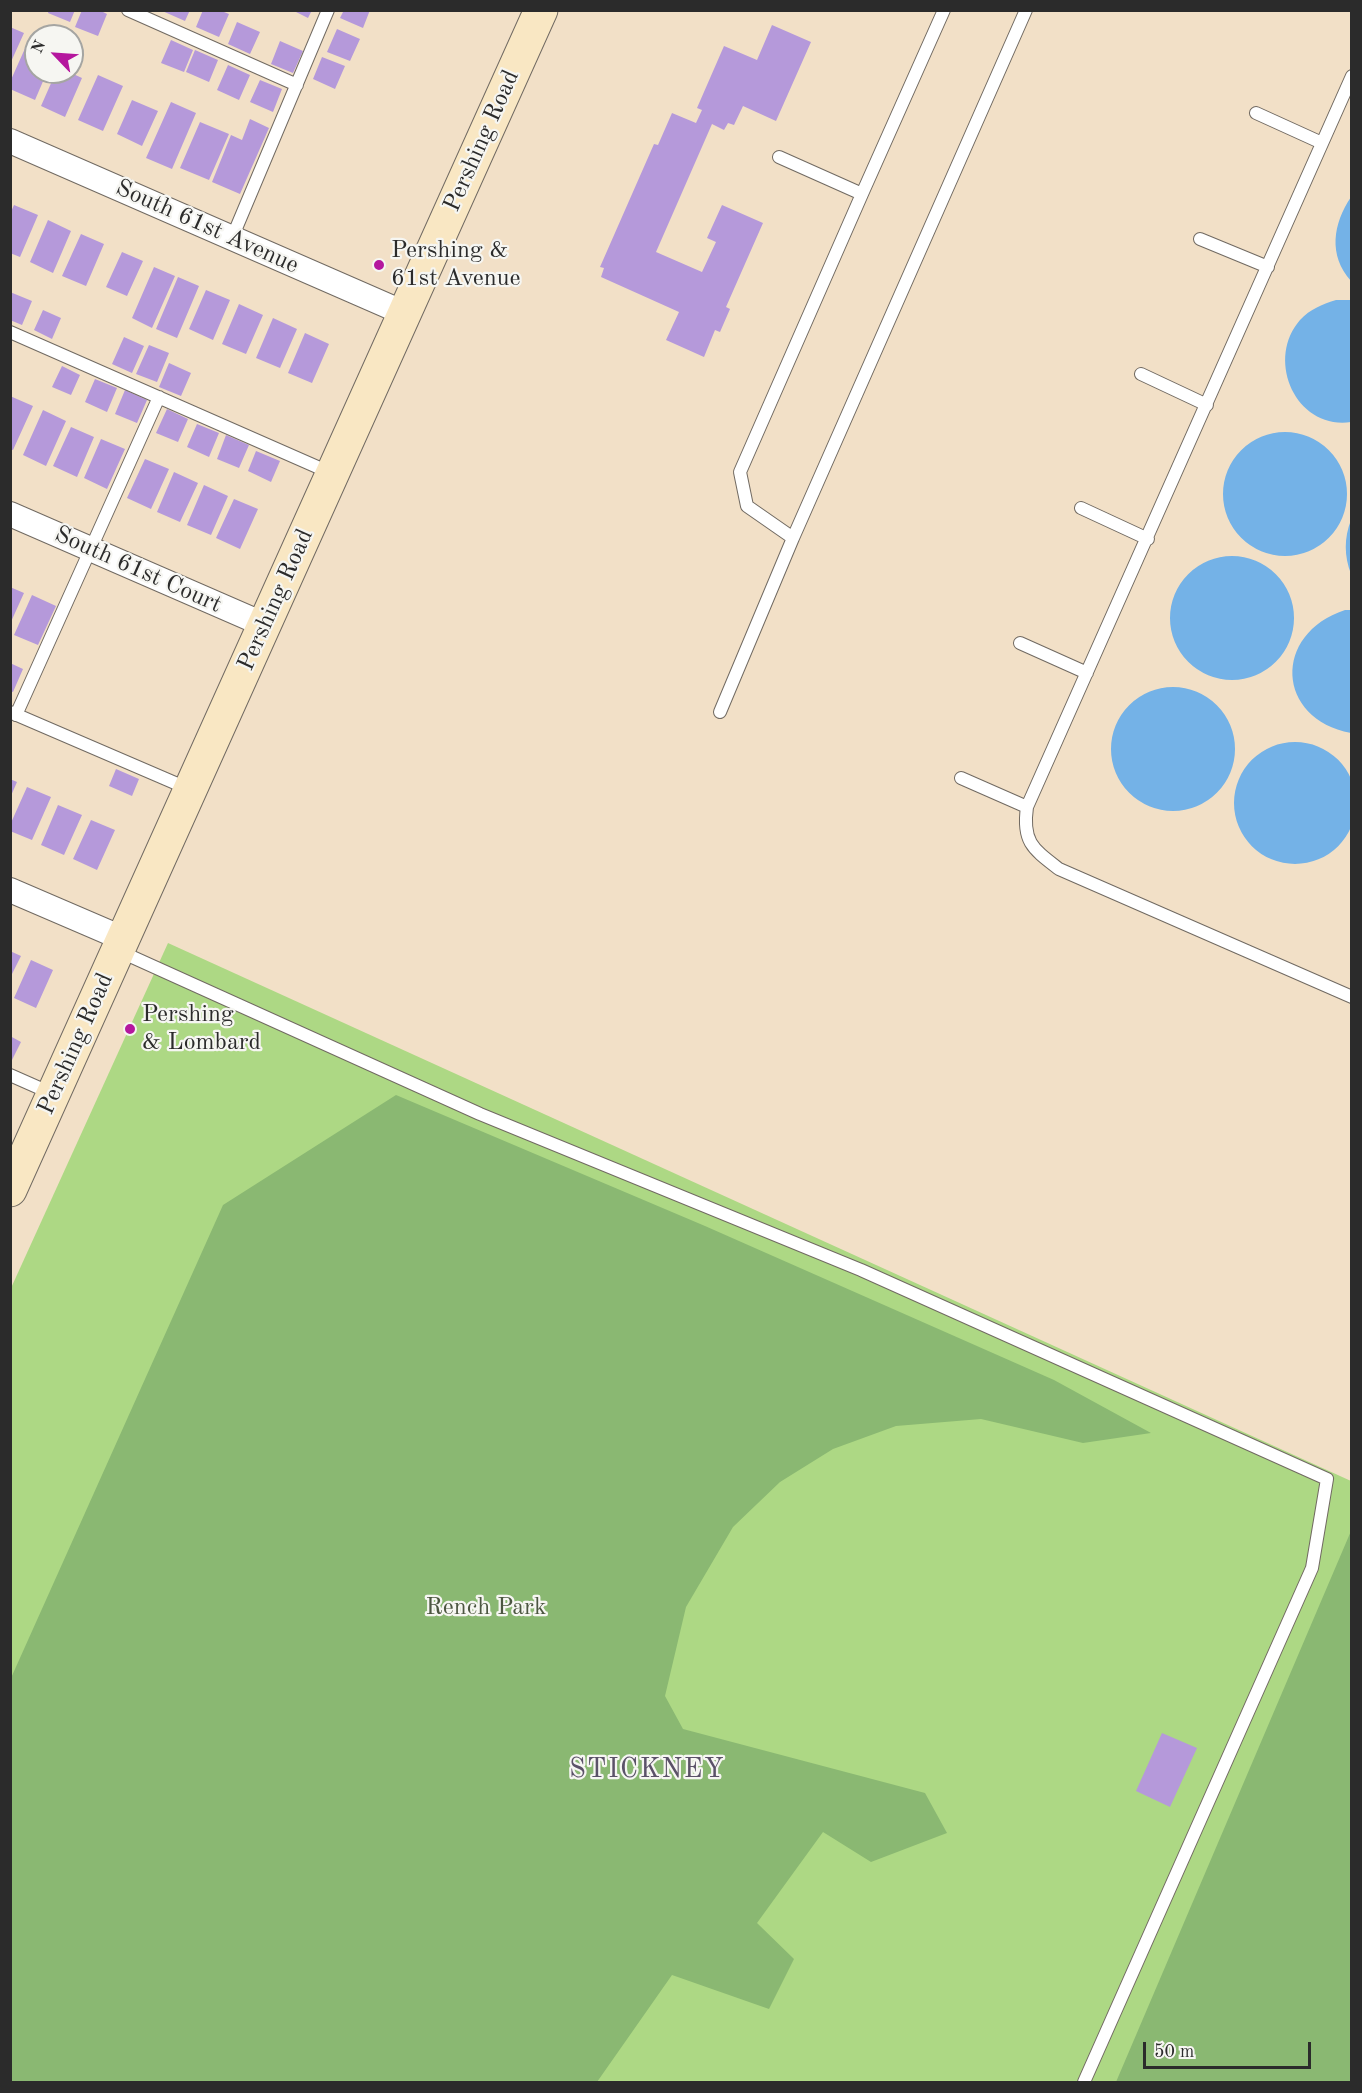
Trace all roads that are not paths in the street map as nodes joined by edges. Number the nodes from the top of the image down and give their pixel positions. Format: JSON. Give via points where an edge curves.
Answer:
{"nodes":[{"id":1,"x":128,"y":10,"type":"edge"},
{"id":2,"x":328,"y":10,"type":"edge"},
{"id":3,"x":541,"y":10,"type":"edge"},
{"id":4,"x":944,"y":10,"type":"edge"},
{"id":5,"x":1026,"y":10,"type":"edge"},
{"id":6,"x":1352,"y":76,"type":"edge"},
{"id":7,"x":297,"y":85,"type":"junction"},
{"id":8,"x":1256,"y":113,"type":"dead end"},
{"id":9,"x":10,"y":141,"type":"edge"},
{"id":10,"x":1322,"y":143,"type":"junction"},
{"id":11,"x":779,"y":157,"type":"dead end"},
{"id":12,"x":862,"y":194,"type":"junction"},
{"id":13,"x":232,"y":238,"type":"junction"},
{"id":14,"x":1200,"y":239,"type":"dead end"},
{"id":15,"x":1268,"y":267,"type":"junction"},
{"id":16,"x":404,"y":313,"type":"junction"},
{"id":17,"x":10,"y":332,"type":"edge"},
{"id":18,"x":1141,"y":374,"type":"dead end"},
{"id":19,"x":159,"y":397,"type":"junction"},
{"id":20,"x":1207,"y":405,"type":"junction"},
{"id":21,"x":333,"y":473,"type":"junction"},
{"id":22,"x":1081,"y":508,"type":"dead end"},
{"id":23,"x":10,"y":514,"type":"edge"},
{"id":24,"x":794,"y":538,"type":"junction"},
{"id":25,"x":1148,"y":539,"type":"junction"},
{"id":26,"x":90,"y":549,"type":"junction"},
{"id":27,"x":265,"y":626,"type":"junction"},
{"id":28,"x":1020,"y":643,"type":"dead end"},
{"id":29,"x":1088,"y":673,"type":"junction"},
{"id":30,"x":720,"y":712,"type":"dead end"},
{"id":31,"x":14,"y":713,"type":"edge"},
{"id":32,"x":961,"y":778,"type":"dead end"},
{"id":33,"x":190,"y":790,"type":"junction"},
{"id":34,"x":1028,"y":807,"type":"junction"},
{"id":35,"x":10,"y":890,"type":"edge"},
{"id":36,"x":121,"y":945,"type":"junction"},
{"id":37,"x":1352,"y":997,"type":"edge"},
{"id":38,"x":10,"y":1075,"type":"edge"},
{"id":39,"x":54,"y":1094,"type":"junction"},
{"id":40,"x":10,"y":1190,"type":"edge"},
{"id":41,"x":1084,"y":2082,"type":"edge"}],
"edges":[{"from":1,"to":7,"type":"lane"},
{"from":2,"to":7,"type":"lane"},
{"from":3,"to":16,"type":"main road","name":"Pershing Road"},
{"from":4,"to":12,"type":"lane"},
{"from":5,"to":24,"type":"lane"},
{"from":6,"to":10,"type":"lane"},
{"from":7,"to":13,"type":"lane"},
{"from":8,"to":10,"type":"lane"},
{"from":9,"to":13,"type":"street","name":"South 61st Avenue"},
{"from":10,"to":15,"type":"lane"},
{"from":11,"to":12,"type":"lane"},
{"from":12,"to":24,"type":"lane","via":[[740,472],[747,506]]},
{"from":13,"to":16,"type":"street","name":"South 61st Avenue"},
{"from":14,"to":15,"type":"lane"},
{"from":15,"to":20,"type":"lane"},
{"from":16,"to":21,"type":"main road","name":"Pershing Road"},
{"from":17,"to":19,"type":"lane"},
{"from":18,"to":20,"type":"lane"},
{"from":19,"to":21,"type":"lane"},
{"from":19,"to":26,"type":"lane"},
{"from":20,"to":25,"type":"lane"},
{"from":21,"to":27,"type":"main road","name":"Pershing Road"},
{"from":22,"to":25,"type":"lane"},
{"from":23,"to":26,"type":"street","name":"South 61st Court"},
{"from":24,"to":30,"type":"lane"},
{"from":25,"to":29,"type":"lane"},
{"from":26,"to":27,"type":"street","name":"South 61st Court"},
{"from":26,"to":31,"type":"lane"},
{"from":27,"to":33,"type":"main road","name":"Pershing Road"},
{"from":28,"to":29,"type":"lane"},
{"from":29,"to":34,"type":"lane"},
{"from":31,"to":33,"type":"lane"},
{"from":32,"to":34,"type":"lane"},
{"from":33,"to":36,"type":"main road","name":"Pershing Road"},
{"from":34,"to":37,"type":"lane","via":[[1025,824],[1032,848],[1059,868]]},
{"from":35,"to":36,"type":"street"},
{"from":36,"to":39,"type":"main road","name":"Pershing Road"},
{"from":36,"to":41,"type":"lane","via":[[480,1114],[861,1270],[1327,1479],[1312,1568]]},
{"from":38,"to":39,"type":"lane"},
{"from":39,"to":40,"type":"main road","name":"Pershing Road"}]}
